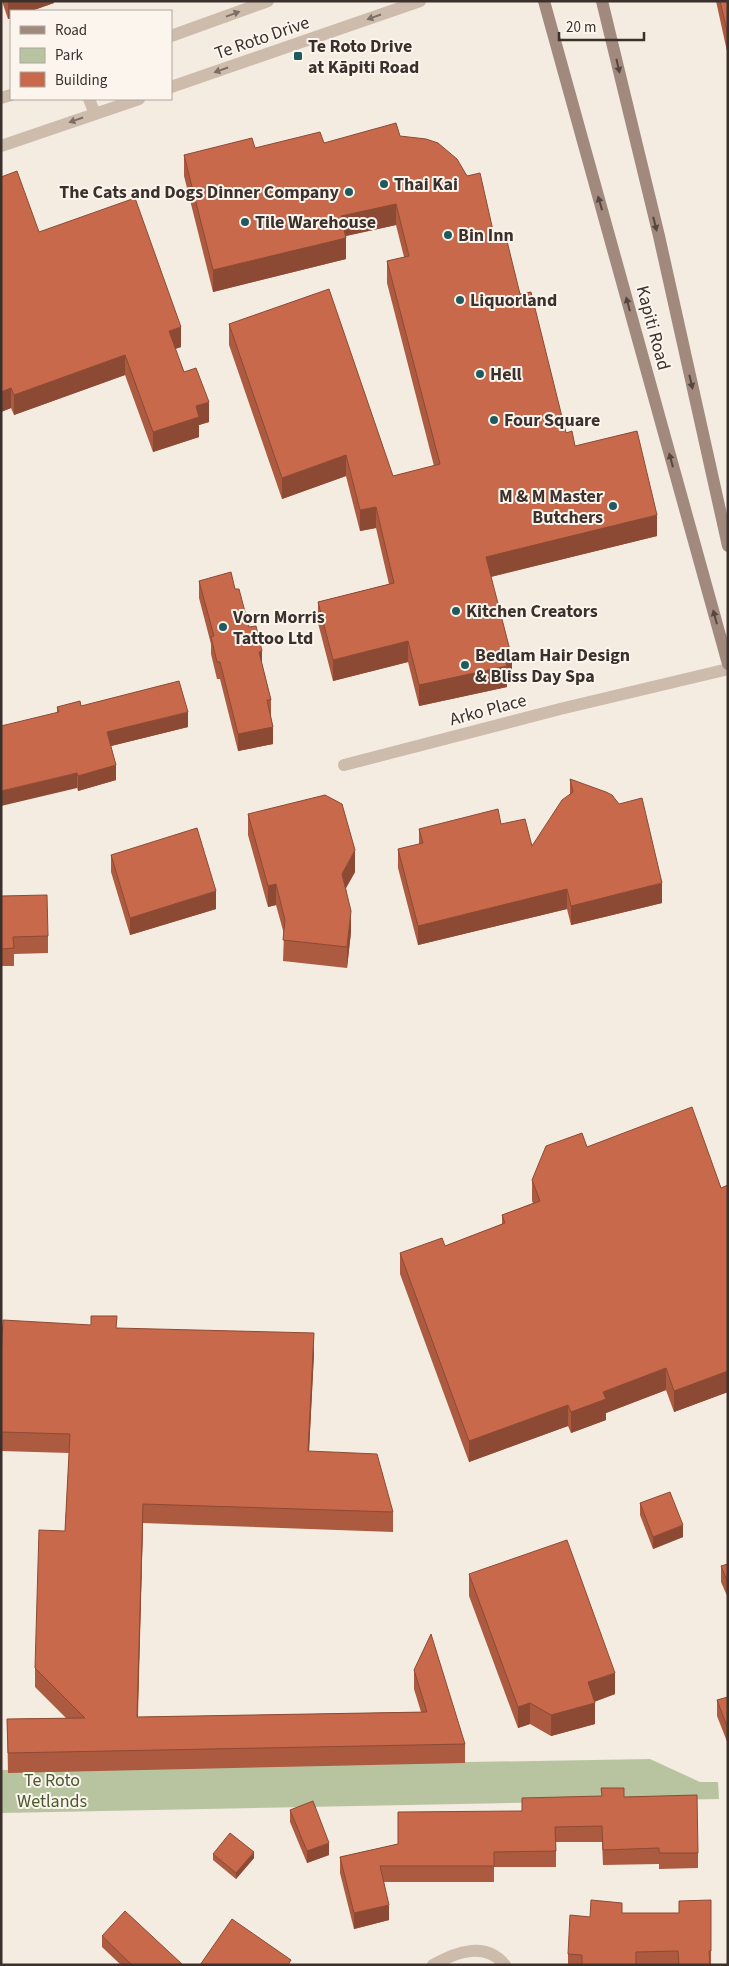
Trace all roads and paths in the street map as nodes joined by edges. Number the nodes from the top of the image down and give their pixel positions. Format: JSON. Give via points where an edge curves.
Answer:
{"nodes":[{"id":1,"x":268,"y":1,"type":"edge"},
{"id":2,"x":420,"y":1,"type":"edge"},
{"id":3,"x":544,"y":1,"type":"edge"},
{"id":4,"x":602,"y":1,"type":"edge"},
{"id":5,"x":405,"y":5,"type":"edge"},
{"id":6,"x":172,"y":36,"type":"edge"},
{"id":7,"x":172,"y":87,"type":"edge"},
{"id":8,"x":89,"y":100,"type":"edge"},
{"id":9,"x":135,"y":100,"type":"edge"},
{"id":10,"x":94,"y":114,"type":"junction"},
{"id":11,"x":1,"y":146,"type":"edge"},
{"id":12,"x":728,"y":546,"type":"edge"},
{"id":13,"x":728,"y":664,"type":"edge"},
{"id":14,"x":728,"y":669,"type":"edge"},
{"id":15,"x":344,"y":765,"type":"dead end"},
{"id":16,"x":433,"y":1965,"type":"edge"},
{"id":17,"x":505,"y":1965,"type":"edge"}],
"edges":[{"from":6,"to":1,"type":"street","name":"Te Roto Drive","one_way":true},
{"from":2,"to":5,"type":"street","name":"Te Roto Drive"},
{"from":13,"to":3,"type":"main road","name":"Kapiti Road","one_way":true},
{"from":4,"to":12,"type":"main road","name":"Kapiti Road","one_way":true},
{"from":5,"to":7,"type":"street","name":"Te Roto Drive","one_way":true},
{"from":8,"to":10,"type":"street"},
{"from":9,"to":10,"type":"street"},
{"from":10,"to":11,"type":"street","one_way":true},
{"from":14,"to":15,"type":"street","name":"Arko Place"},
{"from":16,"to":17,"type":"street","via":[[470,1951],[484,1950],[498,1956]]}]}
